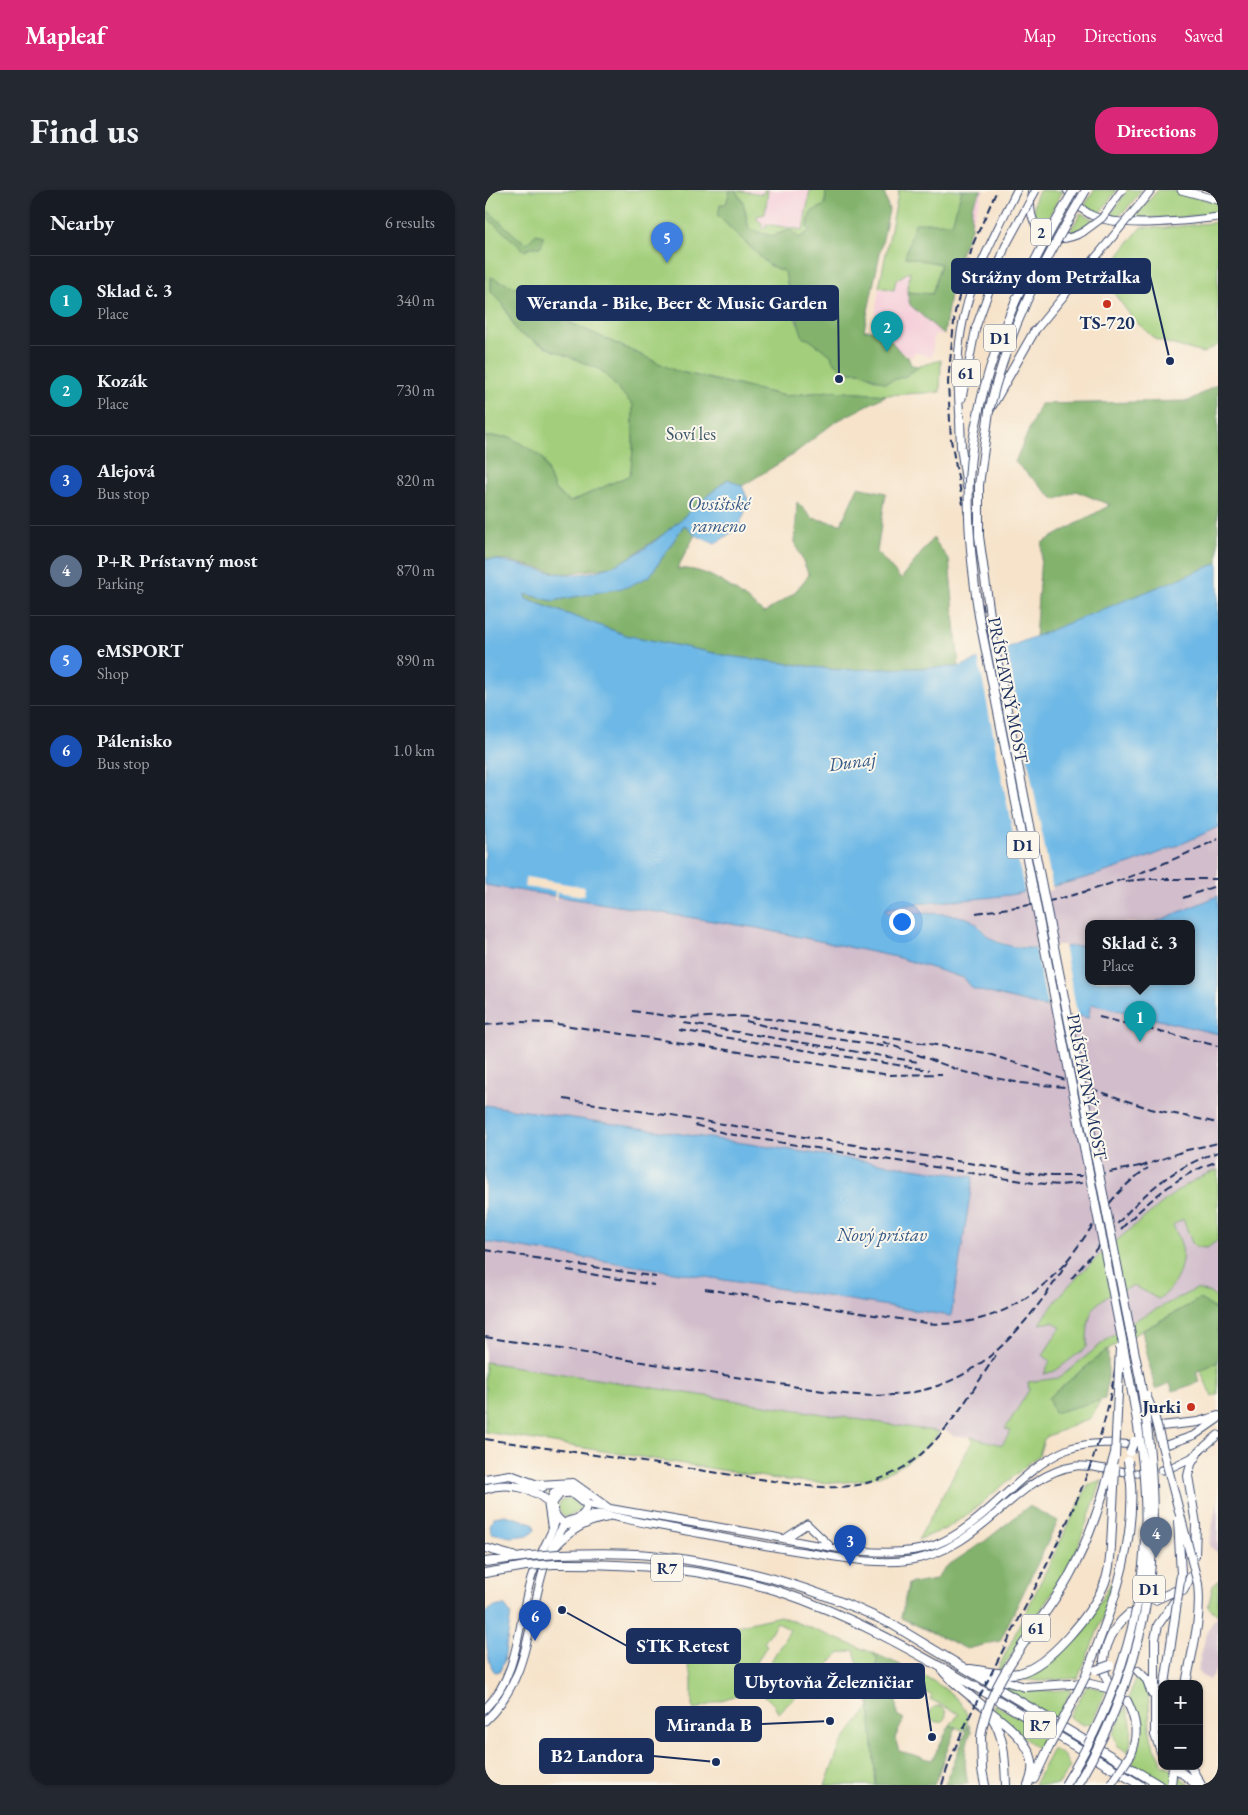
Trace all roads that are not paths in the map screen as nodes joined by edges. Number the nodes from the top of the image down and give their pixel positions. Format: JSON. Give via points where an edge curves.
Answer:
{"nodes":[{"id":1,"x":1017,"y":190,"type":"edge"},
{"id":2,"x":1032,"y":190,"type":"edge"},
{"id":3,"x":1035,"y":190,"type":"edge"},
{"id":4,"x":1067,"y":190,"type":"edge"},
{"id":5,"x":1074,"y":190,"type":"edge"},
{"id":6,"x":1086,"y":190,"type":"edge"},
{"id":7,"x":1122,"y":190,"type":"edge"},
{"id":8,"x":1151,"y":190,"type":"edge"},
{"id":9,"x":1181,"y":190,"type":"edge"},
{"id":10,"x":1218,"y":200,"type":"edge"},
{"id":11,"x":1218,"y":217,"type":"edge"},
{"id":12,"x":1034,"y":332,"type":"joint"},
{"id":13,"x":989,"y":411,"type":"junction"},
{"id":14,"x":960,"y":420,"type":"junction"},
{"id":15,"x":969,"y":499,"type":"junction"},
{"id":16,"x":1121,"y":1334,"type":"junction"},
{"id":17,"x":1140,"y":1380,"type":"junction"},
{"id":18,"x":1218,"y":1417,"type":"edge"},
{"id":19,"x":1161,"y":1426,"type":"dead end"},
{"id":20,"x":1218,"y":1435,"type":"edge"},
{"id":21,"x":1111,"y":1443,"type":"dead end"},
{"id":22,"x":1121,"y":1444,"type":"dead end"},
{"id":23,"x":1166,"y":1445,"type":"dead end"},
{"id":24,"x":1133,"y":1446,"type":"joint"},
{"id":25,"x":1115,"y":1453,"type":"junction"},
{"id":26,"x":1197,"y":1454,"type":"junction"},
{"id":27,"x":1171,"y":1467,"type":"dead end"},
{"id":28,"x":1106,"y":1469,"type":"dead end"},
{"id":29,"x":485,"y":1480,"type":"edge"},
{"id":30,"x":539,"y":1485,"type":"junction"},
{"id":31,"x":485,"y":1489,"type":"edge"},
{"id":32,"x":558,"y":1490,"type":"junction"},
{"id":33,"x":1175,"y":1491,"type":"junction"},
{"id":34,"x":586,"y":1504,"type":"junction"},
{"id":35,"x":552,"y":1507,"type":"junction"},
{"id":36,"x":607,"y":1508,"type":"junction"},
{"id":37,"x":611,"y":1517,"type":"junction"},
{"id":38,"x":565,"y":1523,"type":"junction"},
{"id":39,"x":551,"y":1530,"type":"junction"},
{"id":40,"x":785,"y":1538,"type":"junction"},
{"id":41,"x":829,"y":1546,"type":"junction"},
{"id":42,"x":485,"y":1548,"type":"edge"},
{"id":43,"x":550,"y":1552,"type":"junction"},
{"id":44,"x":1195,"y":1556,"type":"dead end"},
{"id":45,"x":517,"y":1558,"type":"junction"},
{"id":46,"x":485,"y":1562,"type":"edge"},
{"id":47,"x":485,"y":1573,"type":"edge"},
{"id":48,"x":1191,"y":1576,"type":"dead end"},
{"id":49,"x":1155,"y":1600,"type":"dead end"},
{"id":50,"x":1174,"y":1602,"type":"dead end"},
{"id":51,"x":1129,"y":1614,"type":"dead end"},
{"id":52,"x":1113,"y":1664,"type":"tunnel mouth"},
{"id":53,"x":940,"y":1667,"type":"junction"},
{"id":54,"x":965,"y":1668,"type":"junction"},
{"id":55,"x":1138,"y":1671,"type":"tunnel mouth"},
{"id":56,"x":1085,"y":1677,"type":"junction"},
{"id":57,"x":1166,"y":1680,"type":"edge"},
{"id":58,"x":1186,"y":1680,"type":"edge"},
{"id":59,"x":1154,"y":1701,"type":"junction"},
{"id":60,"x":1127,"y":1702,"type":"dead end"},
{"id":61,"x":485,"y":1709,"type":"edge"},
{"id":62,"x":985,"y":1709,"type":"junction"},
{"id":63,"x":485,"y":1721,"type":"edge"},
{"id":64,"x":1158,"y":1743,"type":"edge"},
{"id":65,"x":1173,"y":1770,"type":"edge"},
{"id":66,"x":1178,"y":1770,"type":"edge"},
{"id":67,"x":1192,"y":1770,"type":"edge"},
{"id":68,"x":985,"y":1785,"type":"edge"},
{"id":69,"x":1006,"y":1785,"type":"edge"},
{"id":70,"x":1029,"y":1785,"type":"edge"},
{"id":71,"x":1065,"y":1785,"type":"edge"},
{"id":72,"x":1077,"y":1785,"type":"edge"},
{"id":73,"x":1111,"y":1785,"type":"edge"},
{"id":74,"x":1140,"y":1785,"type":"edge"},
{"id":75,"x":1159,"y":1785,"type":"edge"},
{"id":76,"x":1171,"y":1785,"type":"edge"},
{"id":77,"x":1199,"y":1785,"type":"edge"}],
"edges":[{"from":1,"to":14,"type":"main road","via":[[980,266],[964,316],[958,368]]},
{"from":2,"to":7,"type":"main road","number":"2","bridge":true,"via":[[1030,215],[1041,232],[1063,239],[1083,232],[1102,218]]},
{"from":3,"to":14,"type":"main road","number":"61","bridge":true,"via":[[1005,247],[984,302],[966,372]]},
{"from":4,"to":11,"type":"main road","via":[[1084,210],[1107,219],[1167,222]]},
{"from":5,"to":15,"type":"highway","number":"D1","bridge":true,"via":[[1026,278],[996,350],[979,408],[971,456]]},
{"from":6,"to":13,"type":"highway","number":"D1","bridge":true,"via":[[1020,311],[1000,366]]},
{"from":8,"to":12,"type":"main road","bridge":true},
{"from":9,"to":10,"type":"main road"},
{"from":12,"to":13,"type":"highway","bridge":true},
{"from":13,"to":17,"type":"highway","name":"PRÍSTAVNÝ MOST","number":"D1","bridge":true,"via":[[979,485],[979,536],[988,612]]},
{"from":14,"to":15,"type":"highway","number":"61","bridge":true},
{"from":15,"to":16,"type":"highway","name":"PRÍSTAVNÝ MOST","number":"D1","bridge":true,"via":[[969,537],[986,655]]},
{"from":16,"to":25,"type":"highway","bridge":true},
{"from":16,"to":71,"type":"highway","number":"D1","bridge":true,"via":[[1143,1468],[1145,1519],[1142,1568],[1131,1632],[1117,1680]]},
{"from":17,"to":33,"type":"highway","bridge":true,"via":[[1154,1415]]},
{"from":17,"to":72,"type":"highway","number":"D1","bridge":true,"via":[[1154,1495],[1153,1558],[1146,1610],[1117,1706]]},
{"from":18,"to":19,"type":"highway"},
{"from":18,"to":23,"type":"main road","via":[[1195,1435]]},
{"from":20,"to":26,"type":"main road"},
{"from":21,"to":41,"type":"main road","via":[[1080,1446],[1047,1461],[970,1526],[935,1545],[890,1553]]},
{"from":22,"to":24,"type":"main road"},
{"from":24,"to":56,"type":"highway","bridge":true,"via":[[1129,1462],[1130,1525],[1122,1564],[1105,1625]]},
{"from":25,"to":54,"type":"highway","bridge":true,"via":[[1111,1546],[1107,1575],[1099,1595],[1053,1654],[1038,1664],[1019,1673],[999,1674]]},
{"from":25,"to":68,"type":"highway","number":"61","bridge":true,"via":[[1095,1520],[1078,1560],[993,1692],[981,1737]]},
{"from":26,"to":27,"type":"main road"},
{"from":26,"to":44,"type":"highway","via":[[1188,1476],[1196,1524]]},
{"from":28,"to":37,"type":"main road","via":[[1076,1466],[1042,1478],[959,1543],[936,1554],[904,1561],[858,1560],[807,1553]]},
{"from":29,"to":30,"type":"highway","via":[[510,1475]]},
{"from":30,"to":32,"type":"highway","via":[[550,1491]]},
{"from":30,"to":36,"type":"highway","via":[[573,1484]]},
{"from":31,"to":35,"type":"highway","via":[[515,1486],[535,1493]]},
{"from":32,"to":34,"type":"main road","via":[[574,1488]]},
{"from":32,"to":35,"type":"main road"},
{"from":33,"to":57,"type":"highway","bridge":true,"via":[[1181,1557]]},
{"from":33,"to":58,"type":"highway","bridge":true,"via":[[1200,1598]]},
{"from":34,"to":35,"type":"main road","via":[[568,1492],[558,1496]]},
{"from":34,"to":36,"type":"main road"},
{"from":34,"to":38,"type":"main road","via":[[580,1517]]},
{"from":35,"to":38,"type":"main road"},
{"from":35,"to":39,"type":"main road"},
{"from":35,"to":39,"type":"main road","via":[[555,1524]]},
{"from":36,"to":40,"type":"main road"},
{"from":37,"to":38,"type":"main road","via":[[594,1514],[577,1524]]},
{"from":37,"to":43,"type":"main road","via":[[573,1530]]},
{"from":38,"to":43,"type":"main road"},
{"from":39,"to":61,"type":"main road","via":[[529,1584],[519,1644],[511,1670],[501,1690]]},
{"from":40,"to":41,"type":"main road"},
{"from":40,"to":41,"type":"main road","via":[[807,1524]]},
{"from":42,"to":45,"type":"highway"},
{"from":43,"to":63,"type":"main road","via":[[539,1583],[520,1671],[506,1699]]},
{"from":45,"to":46,"type":"highway","number":"R7"},
{"from":45,"to":54,"type":"highway","number":"R7","bridge":true,"via":[[559,1554],[648,1554],[751,1572],[817,1592],[870,1614]]},
{"from":47,"to":53,"type":"highway","number":"R7","bridge":true,"via":[[526,1566],[602,1563],[648,1566],[749,1583],[846,1617]]},
{"from":48,"to":49,"type":"highway","via":[[1181,1589]]},
{"from":50,"to":59,"type":"highway","via":[[1164,1613],[1156,1633]]},
{"from":51,"to":54,"type":"highway","via":[[1117,1626],[1104,1659],[1108,1686],[1086,1683],[1025,1687]]},
{"from":52,"to":56,"type":"highway","bridge":true},
{"from":53,"to":62,"type":"highway"},
{"from":53,"to":74,"type":"highway","number":"R7"},
{"from":54,"to":75,"type":"highway","number":"R7"},
{"from":55,"to":59,"type":"highway","via":[[1147,1680]]},
{"from":56,"to":70,"type":"highway","bridge":true},
{"from":59,"to":64,"type":"highway"},
{"from":60,"to":73,"type":"highway","bridge":true,"via":[[1136,1729],[1131,1754]]},
{"from":62,"to":69,"type":"highway","via":[[1003,1740]]},
{"from":62,"to":70,"type":"highway","via":[[1026,1746],[1031,1756]]},
{"from":65,"to":76,"type":"highway"},
{"from":66,"to":77,"type":"highway"},
{"from":67,"to":77,"type":"highway"}]}
